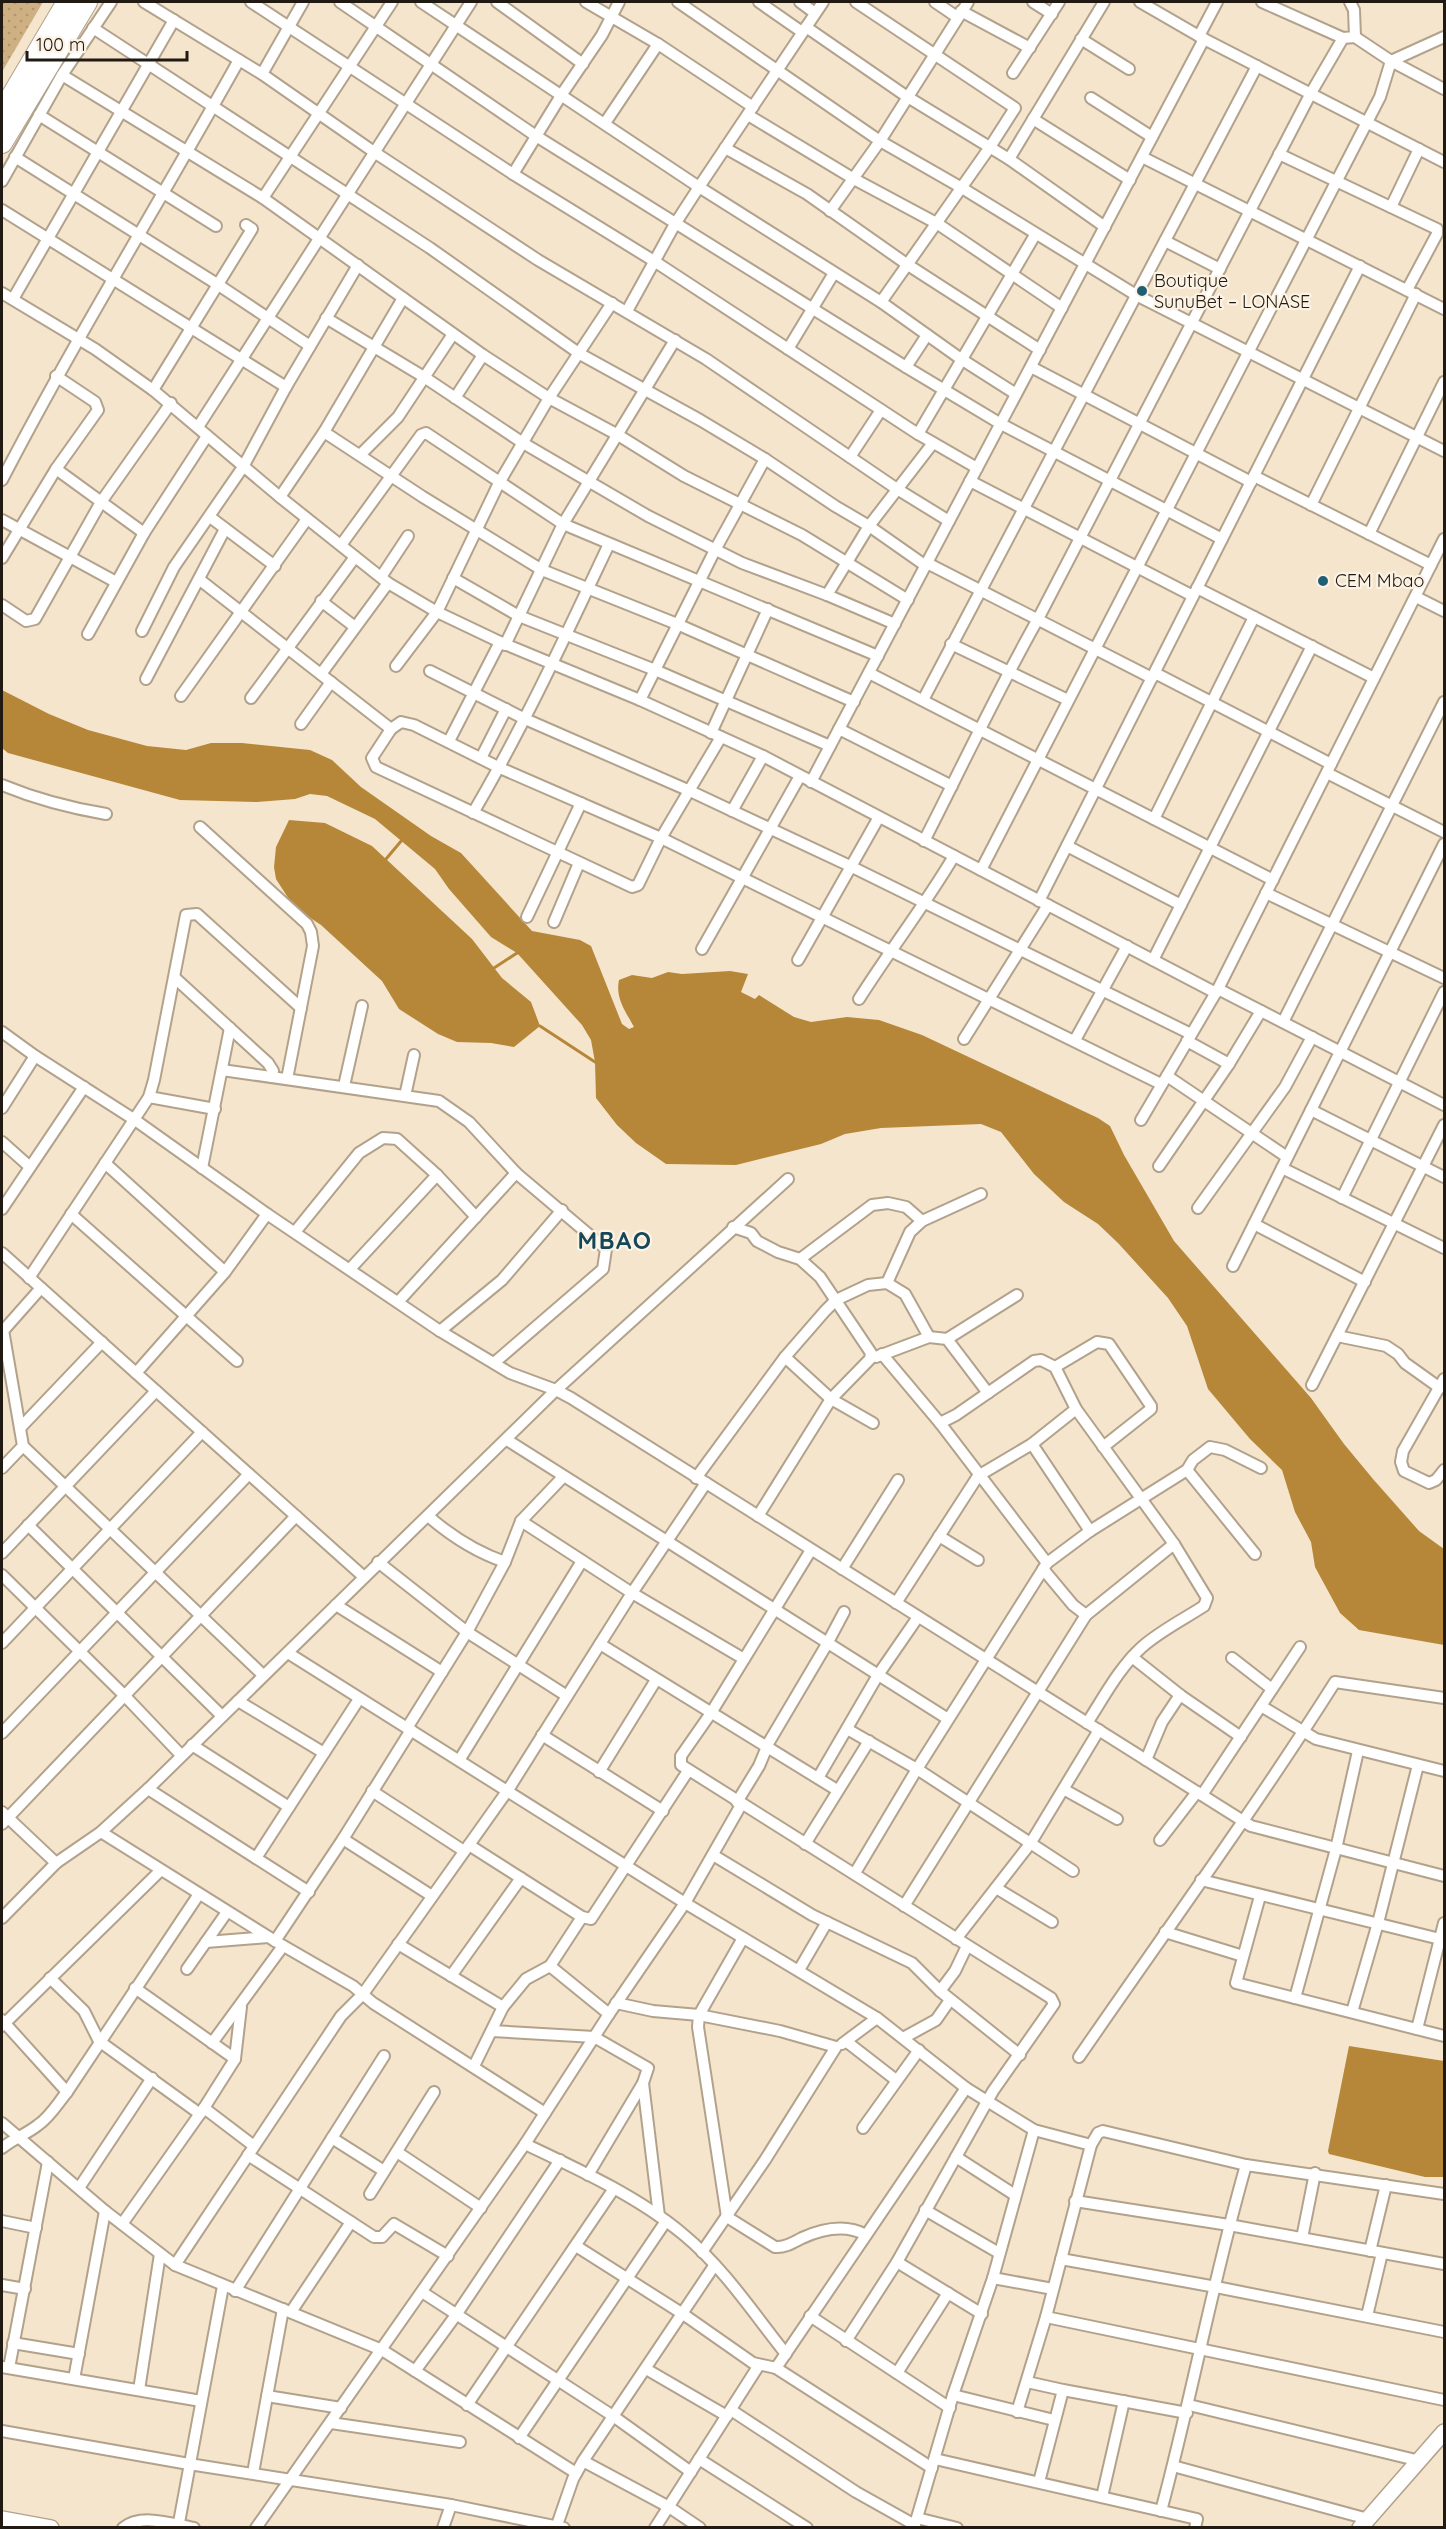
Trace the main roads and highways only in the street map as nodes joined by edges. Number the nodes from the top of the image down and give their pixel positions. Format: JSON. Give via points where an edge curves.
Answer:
{"nodes":[{"id":1,"x":67,"y":2,"type":"edge"},
{"id":2,"x":87,"y":2,"type":"edge"},
{"id":3,"x":2,"y":112,"type":"edge"},
{"id":4,"x":8,"y":150,"type":"edge"}],
"edges":[{"from":1,"to":3,"type":"highway"},
{"from":2,"to":4,"type":"highway"}]}
